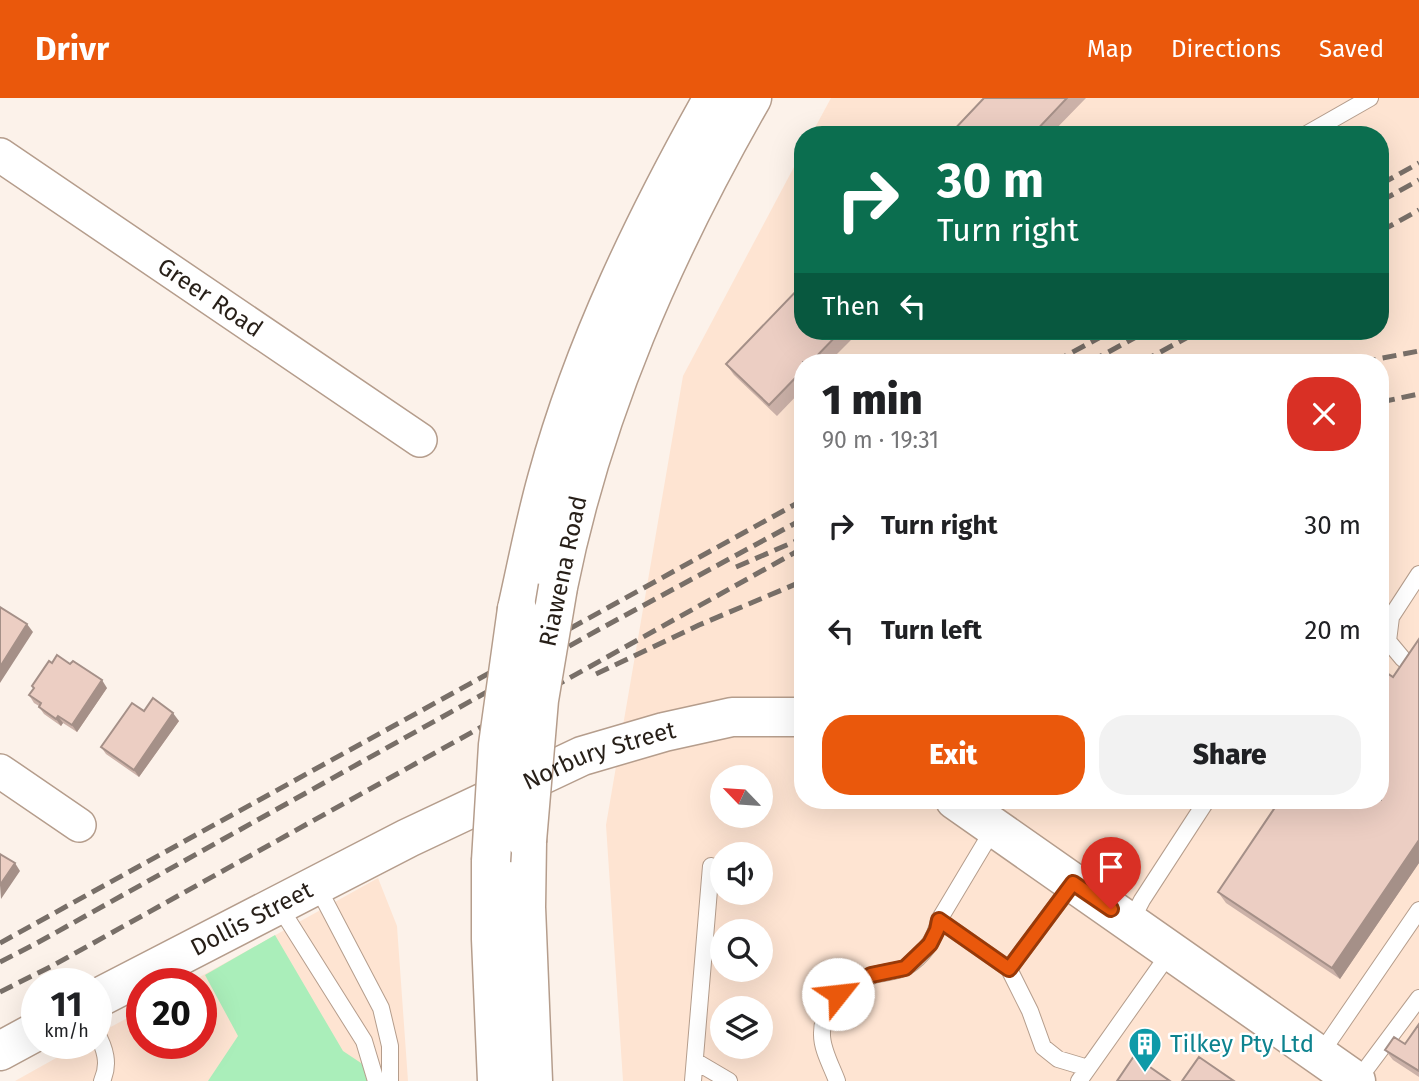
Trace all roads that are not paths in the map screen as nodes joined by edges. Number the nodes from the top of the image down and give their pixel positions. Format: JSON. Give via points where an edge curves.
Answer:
{"nodes":[{"id":1,"x":713,"y":98,"type":"edge"},
{"id":2,"x":752,"y":98,"type":"edge"},
{"id":3,"x":1370,"y":98,"type":"edge"},
{"id":4,"x":1321,"y":126,"type":"edge"},
{"id":5,"x":0,"y":155,"type":"edge"},
{"id":6,"x":420,"y":440,"type":"dead end"},
{"id":7,"x":1419,"y":574,"type":"edge"},
{"id":8,"x":1389,"y":633,"type":"edge"},
{"id":9,"x":1389,"y":642,"type":"edge"},
{"id":10,"x":1404,"y":659,"type":"edge"},
{"id":11,"x":794,"y":717,"type":"edge"},
{"id":12,"x":0,"y":771,"type":"edge"},
{"id":13,"x":968,"y":809,"type":"edge"},
{"id":14,"x":1201,"y":809,"type":"edge"},
{"id":15,"x":79,"y":825,"type":"dead end"},
{"id":16,"x":994,"y":828,"type":"junction"},
{"id":17,"x":408,"y":838,"type":"joint"},
{"id":18,"x":710,"y":878,"type":"edge"},
{"id":19,"x":1073,"y":883,"type":"junction"},
{"id":20,"x":317,"y":886,"type":"junction"},
{"id":21,"x":279,"y":906,"type":"junction"},
{"id":22,"x":1419,"y":910,"type":"edge"},
{"id":23,"x":939,"y":920,"type":"junction"},
{"id":24,"x":1130,"y":923,"type":"junction"},
{"id":25,"x":1171,"y":951,"type":"junction"},
{"id":26,"x":1009,"y":969,"type":"junction"},
{"id":27,"x":112,"y":991,"type":"edge"},
{"id":28,"x":1419,"y":998,"type":"edge"},
{"id":29,"x":21,"y":1040,"type":"edge"},
{"id":30,"x":0,"y":1051,"type":"edge"},
{"id":31,"x":1319,"y":1056,"type":"junction"},
{"id":32,"x":106,"y":1059,"type":"edge"},
{"id":33,"x":695,"y":1061,"type":"junction"},
{"id":34,"x":1084,"y":1074,"type":"edge"},
{"id":35,"x":102,"y":1081,"type":"edge"},
{"id":36,"x":376,"y":1081,"type":"edge"},
{"id":37,"x":390,"y":1081,"type":"edge"},
{"id":38,"x":497,"y":1081,"type":"edge"},
{"id":39,"x":533,"y":1081,"type":"edge"},
{"id":40,"x":693,"y":1081,"type":"edge"},
{"id":41,"x":729,"y":1081,"type":"edge"},
{"id":42,"x":837,"y":1081,"type":"edge"},
{"id":43,"x":1356,"y":1081,"type":"edge"}],
"edges":[{"from":1,"to":38,"type":"main road","name":"Riawena Road","bridge":true,"via":[[651,214],[593,343],[547,477],[517,609],[498,745],[491,861]]},
{"from":2,"to":39,"type":"main road","name":"Riawena Road","bridge":true,"via":[[689,212],[625,357],[581,486],[558,587],[538,700],[527,841]]},
{"from":3,"to":4,"type":"lane"},
{"from":5,"to":6,"type":"street","name":"Greer Road"},
{"from":7,"to":8,"type":"lane","via":[[1391,617]]},
{"from":9,"to":10,"type":"lane"},
{"from":11,"to":17,"type":"main road","name":"Norbury Street","via":[[732,717],[582,756]]},
{"from":12,"to":15,"type":"street"},
{"from":13,"to":16,"type":"main road"},
{"from":14,"to":24,"type":"lane"},
{"from":16,"to":19,"type":"main road"},
{"from":16,"to":23,"type":"lane"},
{"from":17,"to":20,"type":"main road","name":"Dollis Street"},
{"from":18,"to":33,"type":"lane"},
{"from":19,"to":24,"type":"main road"},
{"from":19,"to":26,"type":"lane"},
{"from":20,"to":21,"type":"main road","name":"Dollis Street"},
{"from":20,"to":37,"type":"lane","via":[[381,1008],[390,1046]]},
{"from":21,"to":27,"type":"main road","name":"Dollis Street"},
{"from":21,"to":36,"type":"lane","via":[[364,1041]]},
{"from":22,"to":31,"type":"lane"},
{"from":23,"to":26,"type":"lane"},
{"from":23,"to":42,"type":"lane","via":[[930,944],[905,968],[871,975],[838,994],[821,1035]]},
{"from":24,"to":25,"type":"main road"},
{"from":25,"to":31,"type":"main road"},
{"from":25,"to":34,"type":"lane"},
{"from":26,"to":34,"type":"lane","via":[[1043,1048]]},
{"from":28,"to":43,"type":"lane"},
{"from":29,"to":30,"type":"main road"},
{"from":31,"to":43,"type":"main road"},
{"from":32,"to":35,"type":"lane"},
{"from":33,"to":40,"type":"lane"},
{"from":33,"to":41,"type":"lane"}]}
